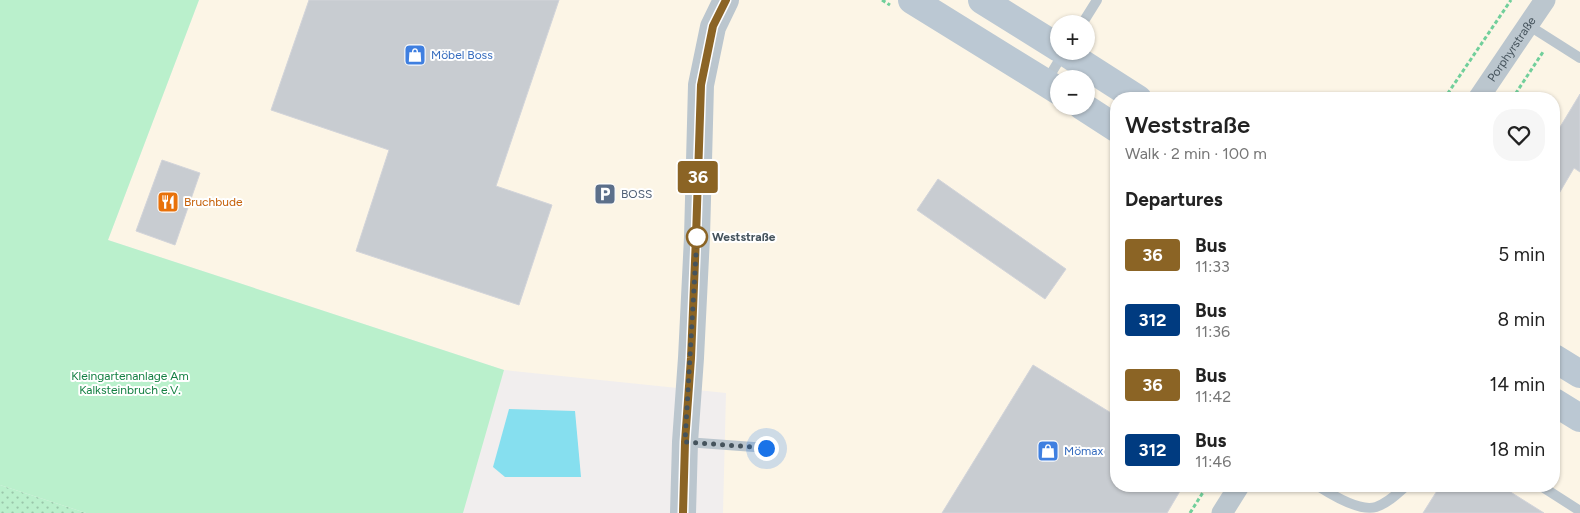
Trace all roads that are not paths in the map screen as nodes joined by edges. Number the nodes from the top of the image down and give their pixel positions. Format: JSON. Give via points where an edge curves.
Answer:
{"nodes":[{"id":1,"x":726,"y":0,"type":"edge"},
{"id":2,"x":912,"y":0,"type":"edge"},
{"id":3,"x":982,"y":0,"type":"edge"},
{"id":4,"x":1097,"y":0,"type":"edge"},
{"id":5,"x":1545,"y":0,"type":"edge"},
{"id":6,"x":1088,"y":15,"type":"edge"},
{"id":7,"x":1528,"y":25,"type":"junction"},
{"id":8,"x":1050,"y":42,"type":"edge"},
{"id":9,"x":1580,"y":58,"type":"edge"},
{"id":10,"x":1078,"y":60,"type":"edge"},
{"id":11,"x":1050,"y":86,"type":"edge"},
{"id":12,"x":1127,"y":92,"type":"edge"},
{"id":13,"x":1483,"y":92,"type":"edge"},
{"id":14,"x":1095,"y":114,"type":"edge"},
{"id":15,"x":1110,"y":124,"type":"edge"},
{"id":16,"x":1560,"y":362,"type":"edge"},
{"id":17,"x":1580,"y":374,"type":"edge"},
{"id":18,"x":1560,"y":406,"type":"edge"},
{"id":19,"x":1580,"y":418,"type":"edge"},
{"id":20,"x":685,"y":442,"type":"junction"},
{"id":21,"x":766,"y":448,"type":"dead end"},
{"id":22,"x":1235,"y":492,"type":"edge"},
{"id":23,"x":1329,"y":492,"type":"edge"},
{"id":24,"x":1398,"y":492,"type":"edge"},
{"id":25,"x":1550,"y":492,"type":"edge"},
{"id":26,"x":1580,"y":511,"type":"edge"},
{"id":27,"x":683,"y":513,"type":"edge"},
{"id":28,"x":1222,"y":513,"type":"edge"}],
"edges":[{"from":1,"to":20,"type":"street","via":[[713,26],[701,85]]},
{"from":2,"to":11,"type":"main road"},
{"from":3,"to":8,"type":"main road"},
{"from":4,"to":6,"type":"lane"},
{"from":5,"to":7,"type":"street","name":"Porphyrstraße"},
{"from":7,"to":9,"type":"lane"},
{"from":7,"to":13,"type":"street","name":"Porphyrstraße"},
{"from":10,"to":12,"type":"main road"},
{"from":14,"to":15,"type":"main road"},
{"from":16,"to":17,"type":"main road"},
{"from":18,"to":19,"type":"main road"},
{"from":20,"to":21,"type":"lane"},
{"from":20,"to":27,"type":"street"},
{"from":22,"to":28,"type":"street"},
{"from":23,"to":24,"type":"lane","via":[[1363,508],[1374,508]]},
{"from":25,"to":26,"type":"lane"}]}
